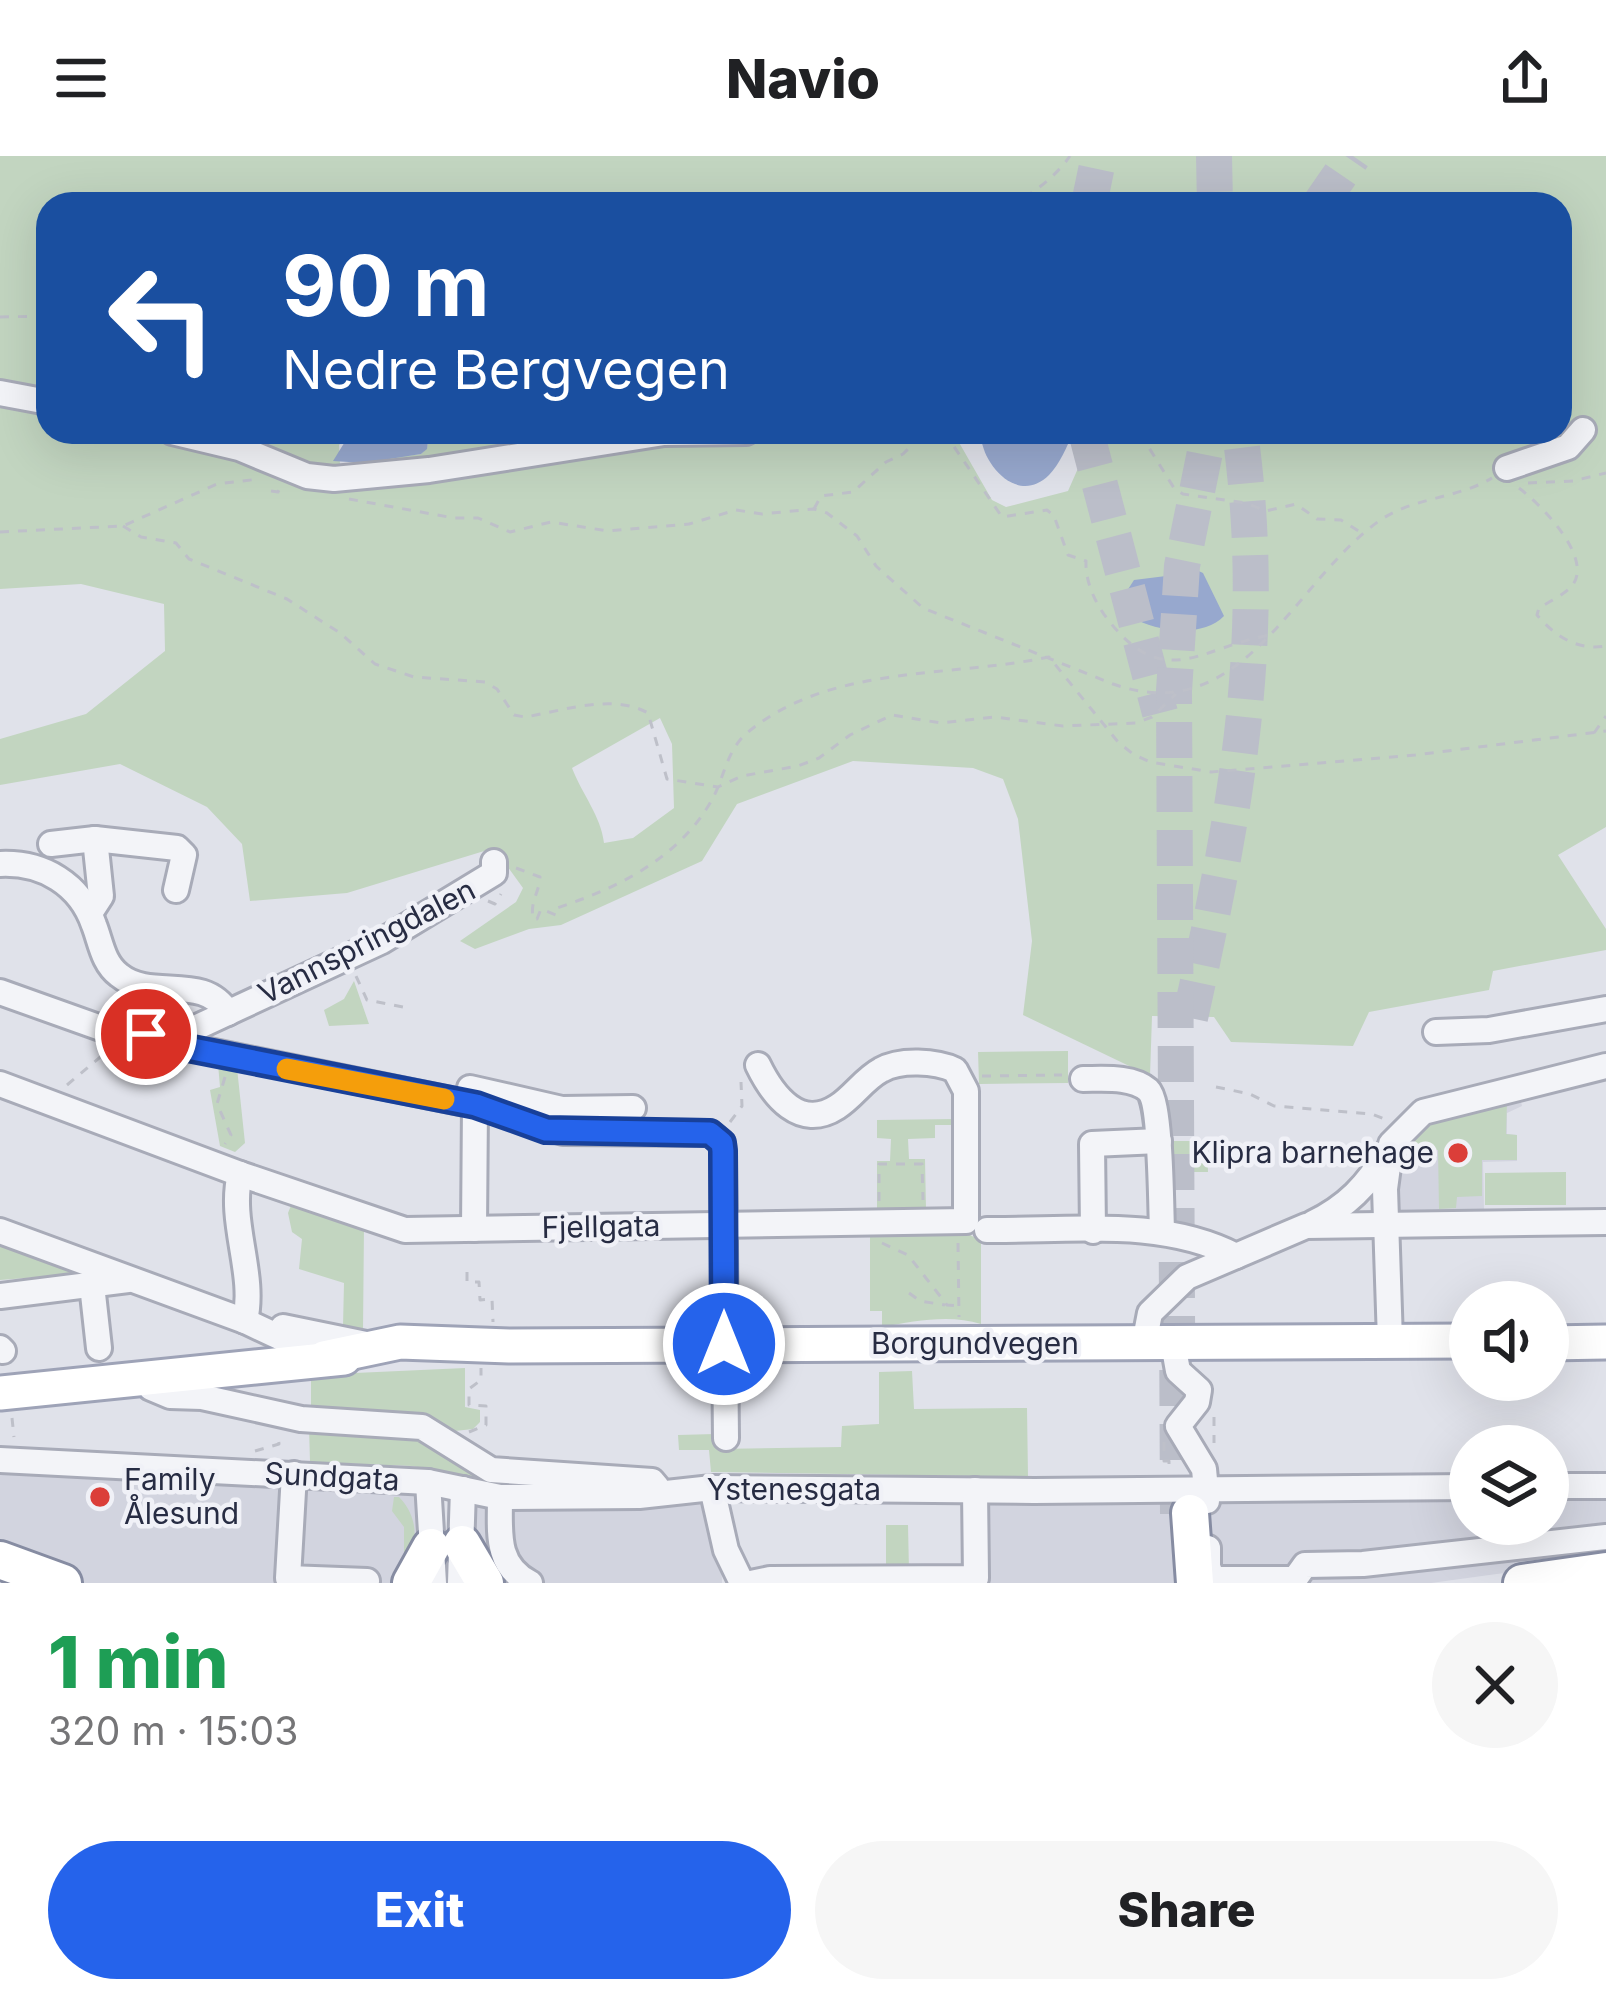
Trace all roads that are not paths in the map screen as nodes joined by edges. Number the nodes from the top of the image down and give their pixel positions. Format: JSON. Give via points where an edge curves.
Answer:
{"nodes":[{"id":1,"x":0,"y":393,"type":"edge"},
{"id":2,"x":36,"y":400,"type":"edge"},
{"id":3,"x":222,"y":444,"type":"edge"},
{"id":4,"x":594,"y":444,"type":"edge"},
{"id":5,"x":1570,"y":444,"type":"edge"},
{"id":6,"x":1502,"y":476,"type":"road end"},
{"id":7,"x":94,"y":839,"type":"junction"},
{"id":8,"x":51,"y":844,"type":"dead end"},
{"id":9,"x":0,"y":864,"type":"edge"},
{"id":10,"x":504,"y":870,"type":"road end"},
{"id":11,"x":176,"y":890,"type":"dead end"},
{"id":12,"x":95,"y":907,"type":"junction"},
{"id":13,"x":0,"y":981,"type":"edge"},
{"id":14,"x":0,"y":992,"type":"edge"},
{"id":15,"x":1606,"y":1009,"type":"edge"},
{"id":16,"x":228,"y":1013,"type":"junction"},
{"id":17,"x":1436,"y":1032,"type":"dead end"},
{"id":18,"x":161,"y":1042,"type":"junction"},
{"id":19,"x":226,"y":1056,"type":"junction"},
{"id":20,"x":270,"y":1064,"type":"junction"},
{"id":21,"x":1606,"y":1066,"type":"edge"},
{"id":22,"x":750,"y":1071,"type":"road end"},
{"id":23,"x":1083,"y":1078,"type":"road end"},
{"id":24,"x":0,"y":1084,"type":"edge"},
{"id":25,"x":60,"y":1105,"type":"junction"},
{"id":26,"x":476,"y":1105,"type":"junction"},
{"id":27,"x":633,"y":1108,"type":"dead end"},
{"id":28,"x":1396,"y":1139,"type":"junction"},
{"id":29,"x":1159,"y":1141,"type":"junction"},
{"id":30,"x":240,"y":1174,"type":"junction"},
{"id":31,"x":313,"y":1196,"type":"junction"},
{"id":32,"x":1387,"y":1222,"type":"junction"},
{"id":33,"x":1606,"y":1222,"type":"edge"},
{"id":34,"x":724,"y":1225,"type":"junction"},
{"id":35,"x":977,"y":1226,"type":"junction"},
{"id":36,"x":1306,"y":1226,"type":"junction"},
{"id":37,"x":474,"y":1228,"type":"junction"},
{"id":38,"x":0,"y":1231,"type":"edge"},
{"id":39,"x":1093,"y":1231,"type":"junction"},
{"id":40,"x":1162,"y":1231,"type":"junction"},
{"id":41,"x":1236,"y":1256,"type":"junction"},
{"id":42,"x":130,"y":1280,"type":"junction"},
{"id":43,"x":92,"y":1286,"type":"junction"},
{"id":44,"x":0,"y":1296,"type":"edge"},
{"id":45,"x":245,"y":1321,"type":"junction"},
{"id":46,"x":1390,"y":1341,"type":"junction"},
{"id":47,"x":1449,"y":1341,"type":"edge"},
{"id":48,"x":1606,"y":1342,"type":"edge"},
{"id":49,"x":1158,"y":1343,"type":"junction"},
{"id":50,"x":1569,"y":1343,"type":"edge"},
{"id":51,"x":724,"y":1344,"type":"junction"},
{"id":52,"x":375,"y":1346,"type":"junction"},
{"id":53,"x":481,"y":1346,"type":"junction"},
{"id":54,"x":99,"y":1348,"type":"dead end"},
{"id":55,"x":324,"y":1358,"type":"junction"},
{"id":56,"x":148,"y":1377,"type":"junction"},
{"id":57,"x":0,"y":1393,"type":"edge"},
{"id":58,"x":726,"y":1438,"type":"dead end"},
{"id":59,"x":8,"y":1453,"type":"edge"},
{"id":60,"x":294,"y":1474,"type":"junction"},
{"id":61,"x":428,"y":1482,"type":"junction"},
{"id":62,"x":1569,"y":1486,"type":"edge"},
{"id":63,"x":1606,"y":1486,"type":"edge"},
{"id":64,"x":712,"y":1488,"type":"junction"},
{"id":65,"x":1449,"y":1488,"type":"edge"},
{"id":66,"x":464,"y":1490,"type":"junction"},
{"id":67,"x":975,"y":1490,"type":"junction"},
{"id":68,"x":662,"y":1494,"type":"junction"},
{"id":69,"x":500,"y":1497,"type":"junction"},
{"id":70,"x":1191,"y":1505,"type":"junction"},
{"id":71,"x":1606,"y":1537,"type":"edge"},
{"id":72,"x":442,"y":1558,"type":"edge"},
{"id":73,"x":0,"y":1560,"type":"edge"},
{"id":74,"x":1606,"y":1571,"type":"edge"},
{"id":75,"x":367,"y":1581,"type":"edge"},
{"id":76,"x":63,"y":1583,"type":"edge"},
{"id":77,"x":411,"y":1583,"type":"edge"},
{"id":78,"x":460,"y":1583,"type":"edge"},
{"id":79,"x":485,"y":1583,"type":"edge"},
{"id":80,"x":530,"y":1583,"type":"edge"},
{"id":81,"x":746,"y":1583,"type":"edge"},
{"id":82,"x":1172,"y":1583,"type":"edge"},
{"id":83,"x":1196,"y":1583,"type":"edge"},
{"id":84,"x":1522,"y":1583,"type":"edge"}],
"edges":[{"from":1,"to":2,"type":"street"},
{"from":3,"to":4,"type":"street","via":[[334,479]]},
{"from":5,"to":6,"type":"street"},
{"from":7,"to":8,"type":"street"},
{"from":7,"to":11,"type":"street","via":[[177,848],[184,855]]},
{"from":7,"to":12,"type":"street"},
{"from":9,"to":12,"type":"street","via":[[57,877]]},
{"from":10,"to":16,"type":"street","name":"Vannspringdalen","via":[[348,958]]},
{"from":12,"to":16,"type":"street","via":[[99,940],[120,977],[211,994]]},
{"from":13,"to":18,"type":"street"},
{"from":14,"to":18,"type":"street","via":[[135,1041]]},
{"from":15,"to":17,"type":"street"},
{"from":16,"to":18,"type":"street","name":"Vannspringdalen"},
{"from":16,"to":19,"type":"street"},
{"from":18,"to":19,"type":"street"},
{"from":19,"to":20,"type":"street"},
{"from":20,"to":26,"type":"street"},
{"from":20,"to":27,"type":"street","via":[[320,1060],[562,1109]]},
{"from":21,"to":28,"type":"street","via":[[1424,1112]]},
{"from":22,"to":35,"type":"street","via":[[806,1115],[836,1108],[886,1067],[940,1064],[959,1073]]},
{"from":23,"to":29,"type":"street","via":[[1148,1091]]},
{"from":24,"to":25,"type":"street","name":"Fjellgata"},
{"from":25,"to":30,"type":"street","name":"Fjellgata"},
{"from":25,"to":31,"type":"street","name":"Fjellgata","via":[[289,1180]]},
{"from":26,"to":34,"type":"street","via":[[563,1132],[700,1130],[717,1137]]},
{"from":26,"to":37,"type":"street"},
{"from":28,"to":32,"type":"street"},
{"from":28,"to":36,"type":"street","via":[[1369,1182]]},
{"from":29,"to":39,"type":"street","via":[[1092,1144]]},
{"from":29,"to":40,"type":"street"},
{"from":30,"to":31,"type":"street","name":"Fjellgata"},
{"from":30,"to":45,"type":"street"},
{"from":31,"to":37,"type":"street","name":"Fjellgata","via":[[405,1230]]},
{"from":32,"to":33,"type":"street"},
{"from":32,"to":36,"type":"street"},
{"from":32,"to":46,"type":"street"},
{"from":34,"to":35,"type":"street","name":"Fjellgata"},
{"from":34,"to":37,"type":"street","name":"Fjellgata"},
{"from":34,"to":51,"type":"street"},
{"from":35,"to":39,"type":"street","name":"Fjellgata"},
{"from":36,"to":41,"type":"street"},
{"from":38,"to":42,"type":"street","name":"Borgundvegen"},
{"from":39,"to":40,"type":"street","name":"Fjellgata"},
{"from":40,"to":41,"type":"street","name":"Fjellgata"},
{"from":41,"to":49,"type":"street","via":[[1168,1292],[1145,1322]]},
{"from":42,"to":43,"type":"street","name":"Borgundvegen"},
{"from":42,"to":45,"type":"street","name":"Borgundvegen"},
{"from":43,"to":44,"type":"street","name":"Borgundvegen"},
{"from":43,"to":54,"type":"street"},
{"from":45,"to":52,"type":"street","name":"Borgundvegen"},
{"from":45,"to":55,"type":"street","name":"Borgundvegen"},
{"from":46,"to":47,"type":"main road","name":"Borgundvegen"},
{"from":46,"to":49,"type":"main road","name":"Borgundvegen"},
{"from":48,"to":50,"type":"main road"},
{"from":49,"to":51,"type":"main road","name":"Borgundvegen"},
{"from":49,"to":70,"type":"street","via":[[1199,1390],[1178,1426],[1204,1469]]},
{"from":51,"to":53,"type":"main road","name":"Borgundvegen"},
{"from":51,"to":58,"type":"street"},
{"from":52,"to":53,"type":"main road","name":"Borgundvegen"},
{"from":52,"to":55,"type":"main road","name":"Borgundvegen"},
{"from":53,"to":55,"type":"main road","name":"Borgundvegen","via":[[441,1356]]},
{"from":55,"to":56,"type":"main road","name":"Borgundvegen"},
{"from":56,"to":57,"type":"main road","name":"Borgundvegen"},
{"from":56,"to":68,"type":"street","name":"Ystenesgata","via":[[151,1388],[170,1396],[331,1423],[422,1427],[491,1469],[652,1481]]},
{"from":59,"to":60,"type":"street","name":"Sundgata"},
{"from":60,"to":61,"type":"street","name":"Sundgata"},
{"from":60,"to":75,"type":"street","via":[[288,1578]]},
{"from":61,"to":66,"type":"street","name":"Sundgata"},
{"from":61,"to":72,"type":"street"},
{"from":62,"to":63,"type":"street"},
{"from":64,"to":67,"type":"street","name":"Ystenesgata"},
{"from":64,"to":68,"type":"street","name":"Ystenesgata"},
{"from":64,"to":81,"type":"street","via":[[726,1550]]},
{"from":65,"to":70,"type":"street","name":"Ystenesgata"},
{"from":66,"to":69,"type":"street","name":"Sundgata"},
{"from":66,"to":72,"type":"street"},
{"from":67,"to":70,"type":"street","name":"Ystenesgata"},
{"from":67,"to":81,"type":"street","via":[[976,1577]]},
{"from":68,"to":69,"type":"street","name":"Sundgata"},
{"from":69,"to":80,"type":"street","via":[[507,1566]]},
{"from":70,"to":71,"type":"street","via":[[1214,1579],[1295,1579],[1305,1565]]},
{"from":70,"to":82,"type":"highway"},
{"from":70,"to":83,"type":"highway"},
{"from":72,"to":77,"type":"highway"},
{"from":72,"to":78,"type":"street"},
{"from":72,"to":79,"type":"highway"},
{"from":73,"to":76,"type":"highway"},
{"from":74,"to":84,"type":"highway"}]}
